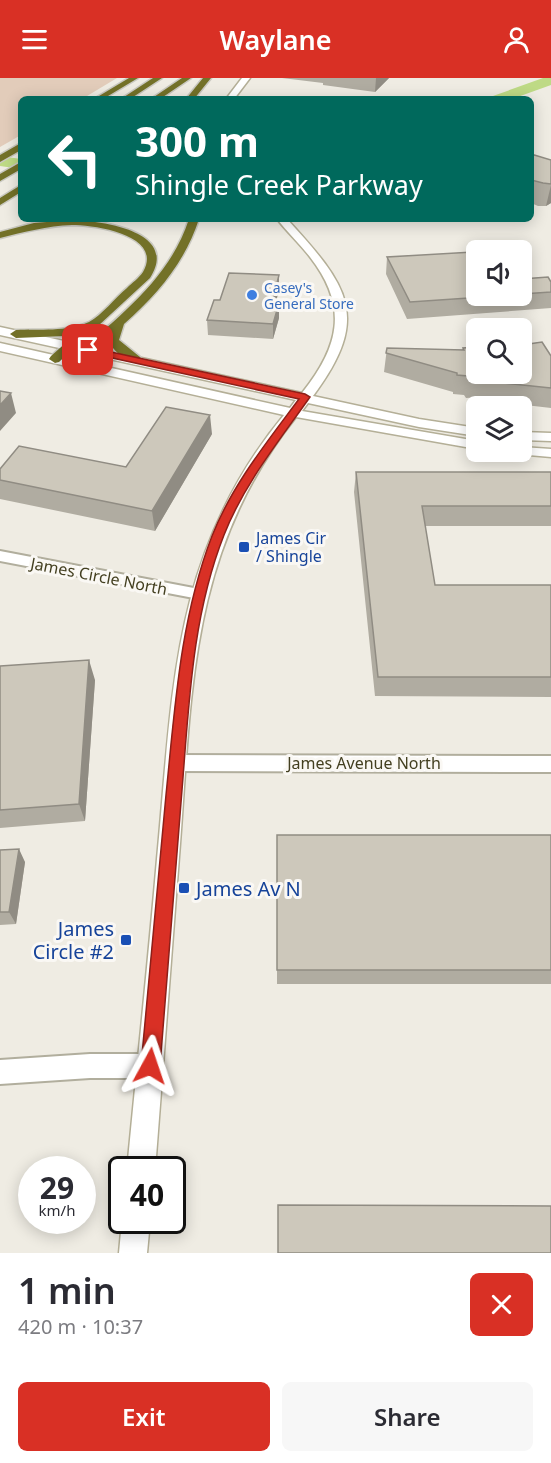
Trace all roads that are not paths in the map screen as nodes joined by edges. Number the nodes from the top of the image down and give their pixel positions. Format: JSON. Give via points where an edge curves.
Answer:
{"nodes":[{"id":1,"x":134,"y":78,"type":"edge"},
{"id":2,"x":158,"y":78,"type":"edge"},
{"id":3,"x":187,"y":78,"type":"edge"},
{"id":4,"x":207,"y":78,"type":"edge"},
{"id":5,"x":246,"y":78,"type":"edge"},
{"id":6,"x":103,"y":96,"type":"edge"},
{"id":7,"x":130,"y":96,"type":"edge"},
{"id":8,"x":160,"y":96,"type":"edge"},
{"id":9,"x":192,"y":96,"type":"edge"},
{"id":10,"x":232,"y":96,"type":"edge"},
{"id":11,"x":18,"y":148,"type":"edge"},
{"id":12,"x":3,"y":157,"type":"edge"},
{"id":13,"x":17,"y":167,"type":"edge"},
{"id":14,"x":0,"y":178,"type":"edge"},
{"id":15,"x":18,"y":190,"type":"edge"},
{"id":16,"x":0,"y":202,"type":"edge"},
{"id":17,"x":193,"y":222,"type":"edge"},
{"id":18,"x":285,"y":222,"type":"edge"},
{"id":19,"x":0,"y":235,"type":"edge"},
{"id":20,"x":104,"y":316,"type":"junction"},
{"id":21,"x":121,"y":319,"type":"junction"},
{"id":22,"x":0,"y":331,"type":"edge"},
{"id":23,"x":16,"y":334,"type":"junction"},
{"id":24,"x":70,"y":346,"type":"junction"},
{"id":25,"x":0,"y":347,"type":"edge"},
{"id":26,"x":88,"y":350,"type":"junction"},
{"id":27,"x":56,"y":359,"type":"junction"},
{"id":28,"x":136,"y":360,"type":"junction"},
{"id":29,"x":74,"y":363,"type":"junction"},
{"id":30,"x":300,"y":405,"type":"junction"},
{"id":31,"x":466,"y":430,"type":"edge"},
{"id":32,"x":532,"y":436,"type":"edge"},
{"id":33,"x":551,"y":437,"type":"edge"},
{"id":34,"x":466,"y":444,"type":"edge"},
{"id":35,"x":532,"y":452,"type":"edge"},
{"id":36,"x":551,"y":453,"type":"edge"},
{"id":37,"x":0,"y":556,"type":"edge"},
{"id":38,"x":199,"y":594,"type":"junction"},
{"id":39,"x":177,"y":763,"type":"junction"},
{"id":40,"x":551,"y":764,"type":"edge"},
{"id":41,"x":150,"y":1066,"type":"junction"},
{"id":42,"x":0,"y":1072,"type":"edge"},
{"id":43,"x":142,"y":1156,"type":"edge"},
{"id":44,"x":135,"y":1234,"type":"edge"},
{"id":45,"x":133,"y":1253,"type":"edge"}],
"edges":[{"from":1,"to":6,"type":"highway"},
{"from":2,"to":7,"type":"highway"},
{"from":3,"to":8,"type":"highway"},
{"from":4,"to":9,"type":"highway"},
{"from":5,"to":10,"type":"street"},
{"from":11,"to":12,"type":"highway"},
{"from":13,"to":14,"type":"highway"},
{"from":15,"to":16,"type":"highway"},
{"from":17,"to":21,"type":"highway","via":[[175,264]]},
{"from":18,"to":30,"type":"street","via":[[330,278],[341,307],[338,341],[323,373]]},
{"from":19,"to":20,"type":"highway","via":[[39,226],[87,224],[118,229],[145,243],[153,258],[150,269]]},
{"from":20,"to":23,"type":"highway","via":[[73,331]]},
{"from":20,"to":24,"type":"highway"},
{"from":21,"to":26,"type":"highway"},
{"from":21,"to":28,"type":"highway","via":[[113,340]]},
{"from":22,"to":23,"type":"street"},
{"from":23,"to":24,"type":"street"},
{"from":24,"to":26,"type":"street"},
{"from":24,"to":27,"type":"highway"},
{"from":25,"to":27,"type":"street"},
{"from":26,"to":28,"type":"street"},
{"from":26,"to":29,"type":"highway"},
{"from":27,"to":29,"type":"street"},
{"from":28,"to":30,"type":"street"},
{"from":29,"to":30,"type":"street"},
{"from":30,"to":31,"type":"street"},
{"from":30,"to":34,"type":"street","via":[[399,435]]},
{"from":30,"to":38,"type":"street","via":[[233,503]]},
{"from":32,"to":33,"type":"street"},
{"from":35,"to":36,"type":"street"},
{"from":37,"to":38,"type":"street","name":"James Circle North"},
{"from":38,"to":39,"type":"street","via":[[190,637]]},
{"from":39,"to":40,"type":"street","name":"James Avenue North"},
{"from":39,"to":41,"type":"street"},
{"from":41,"to":42,"type":"street"},
{"from":41,"to":43,"type":"street"},
{"from":44,"to":45,"type":"street"}]}
